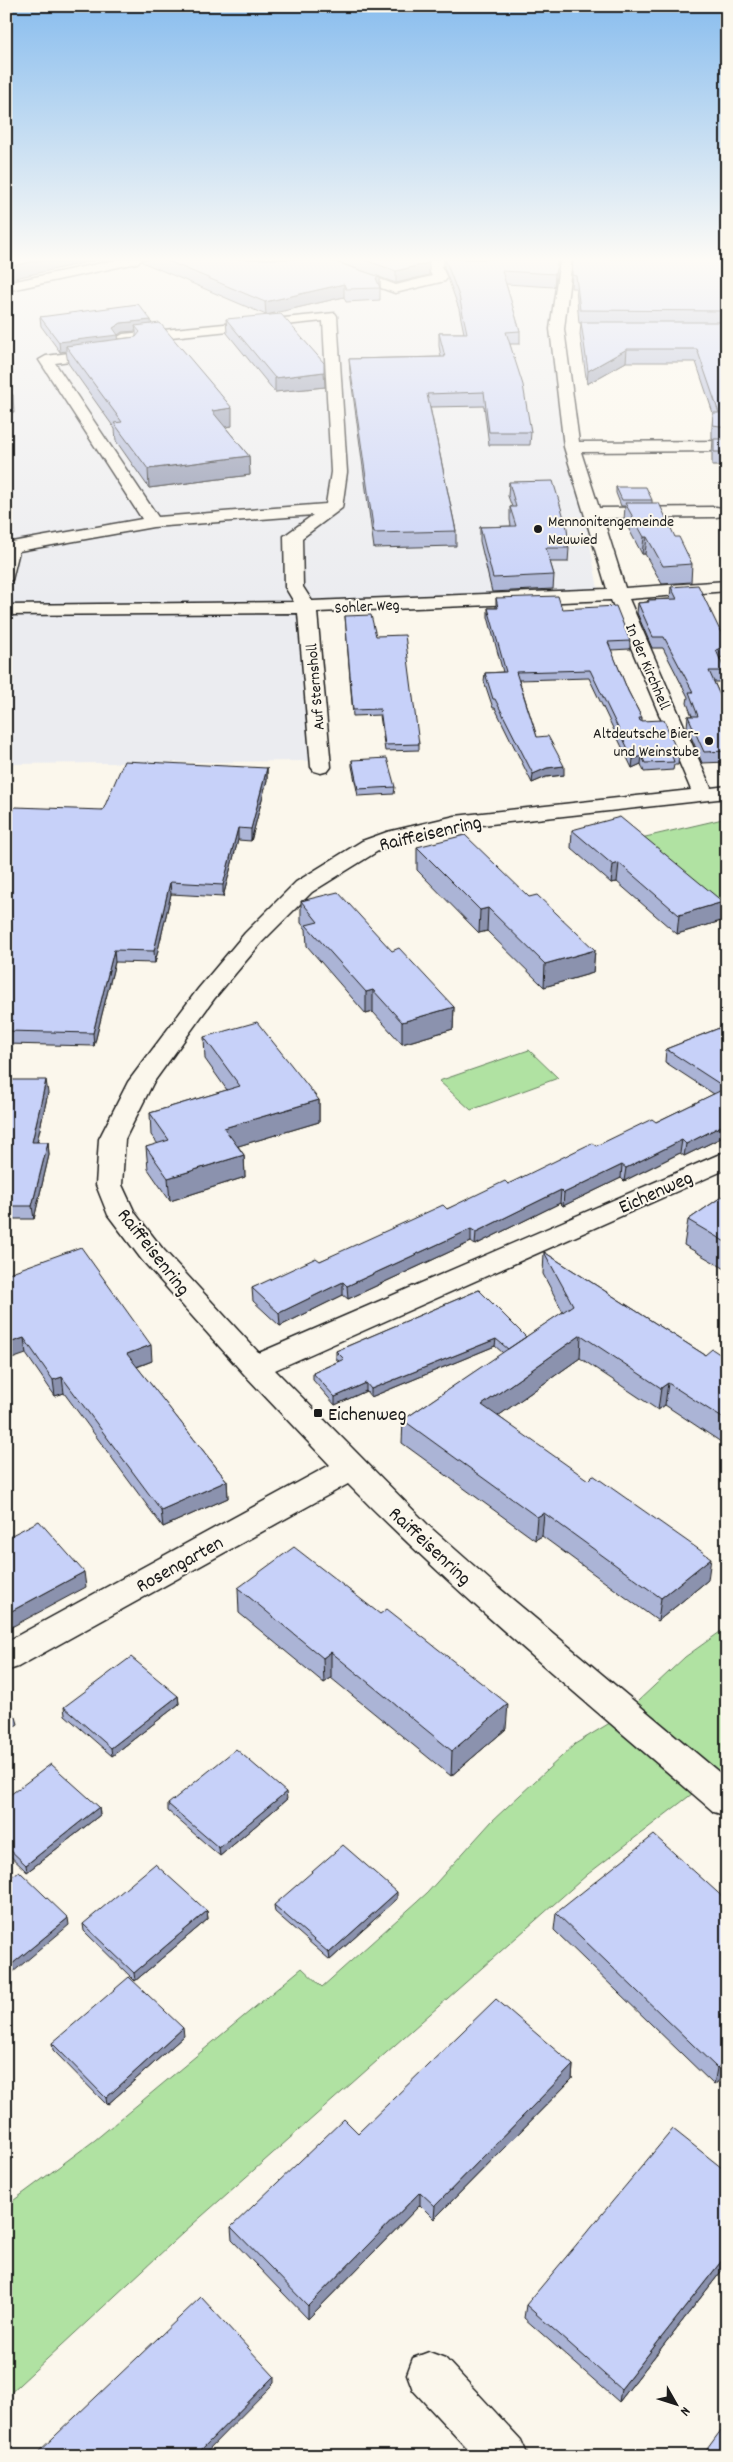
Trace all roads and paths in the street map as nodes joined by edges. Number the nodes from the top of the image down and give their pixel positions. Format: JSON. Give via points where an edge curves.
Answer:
{"nodes":[{"id":1,"x":55,"y":374,"type":"edge"},
{"id":2,"x":334,"y":374,"type":"edge"},
{"id":3,"x":566,"y":374,"type":"edge"},
{"id":4,"x":727,"y":446,"type":"edge"},
{"id":5,"x":572,"y":447,"type":"junction"},
{"id":6,"x":334,"y":508,"type":"junction"},
{"id":7,"x":716,"y":512,"type":"dead end"},
{"id":8,"x":593,"y":513,"type":"junction"},
{"id":9,"x":153,"y":522,"type":"junction"},
{"id":10,"x":9,"y":547,"type":"edge"},
{"id":11,"x":6,"y":576,"type":"edge"},
{"id":12,"x":727,"y":586,"type":"edge"},
{"id":13,"x":618,"y":594,"type":"junction"},
{"id":14,"x":307,"y":607,"type":"junction"},
{"id":15,"x":6,"y":610,"type":"edge"},
{"id":16,"x":79,"y":610,"type":"junction"},
{"id":17,"x":74,"y":630,"type":"dead end"},
{"id":18,"x":321,"y":767,"type":"dead end"},
{"id":19,"x":727,"y":792,"type":"edge"},
{"id":20,"x":703,"y":794,"type":"junction"},
{"id":21,"x":727,"y":1159,"type":"edge"},
{"id":22,"x":254,"y":1367,"type":"junction"},
{"id":23,"x":351,"y":1468,"type":"junction"},
{"id":24,"x":6,"y":1658,"type":"edge"},
{"id":25,"x":727,"y":1801,"type":"edge"},
{"id":26,"x":429,"y":2374,"type":"dead end"},
{"id":27,"x":505,"y":2456,"type":"edge"}],
"edges":[{"from":1,"to":9,"type":"street"},
{"from":2,"to":6,"type":"street","via":[[340,472]]},
{"from":3,"to":5,"type":"street","name":"In der Kirchhell"},
{"from":4,"to":5,"type":"street"},
{"from":5,"to":8,"type":"street","name":"In der Kirchhell"},
{"from":6,"to":9,"type":"street"},
{"from":6,"to":14,"type":"street","via":[[293,536],[294,587]]},
{"from":7,"to":8,"type":"street"},
{"from":8,"to":13,"type":"street","name":"In der Kirchhell"},
{"from":9,"to":10,"type":"street"},
{"from":10,"to":11,"type":"street"},
{"from":12,"to":13,"type":"street","name":"Sohler Weg"},
{"from":13,"to":14,"type":"street","name":"Sohler Weg"},
{"from":13,"to":20,"type":"street","name":"In der Kirchhell"},
{"from":14,"to":16,"type":"street","name":"Sohler Weg"},
{"from":14,"to":18,"type":"street","name":"Auf Sternsholl"},
{"from":15,"to":16,"type":"street","name":"Sohler Weg"},
{"from":16,"to":17,"type":"street"},
{"from":19,"to":20,"type":"street","name":"Raiffeisenring"},
{"from":20,"to":22,"type":"street","name":"Raiffeisenring","via":[[455,822],[370,846],[340,862],[304,888],[253,938],[206,994],[141,1082],[112,1139],[108,1185],[122,1215],[152,1254]]},
{"from":21,"to":22,"type":"street","name":"Eichenweg"},
{"from":22,"to":23,"type":"street","name":"Raiffeisenring"},
{"from":23,"to":24,"type":"street","name":"Rosengarten"},
{"from":23,"to":25,"type":"street","name":"Raiffeisenring","via":[[487,1597]]},
{"from":26,"to":27,"type":"street"}]}
